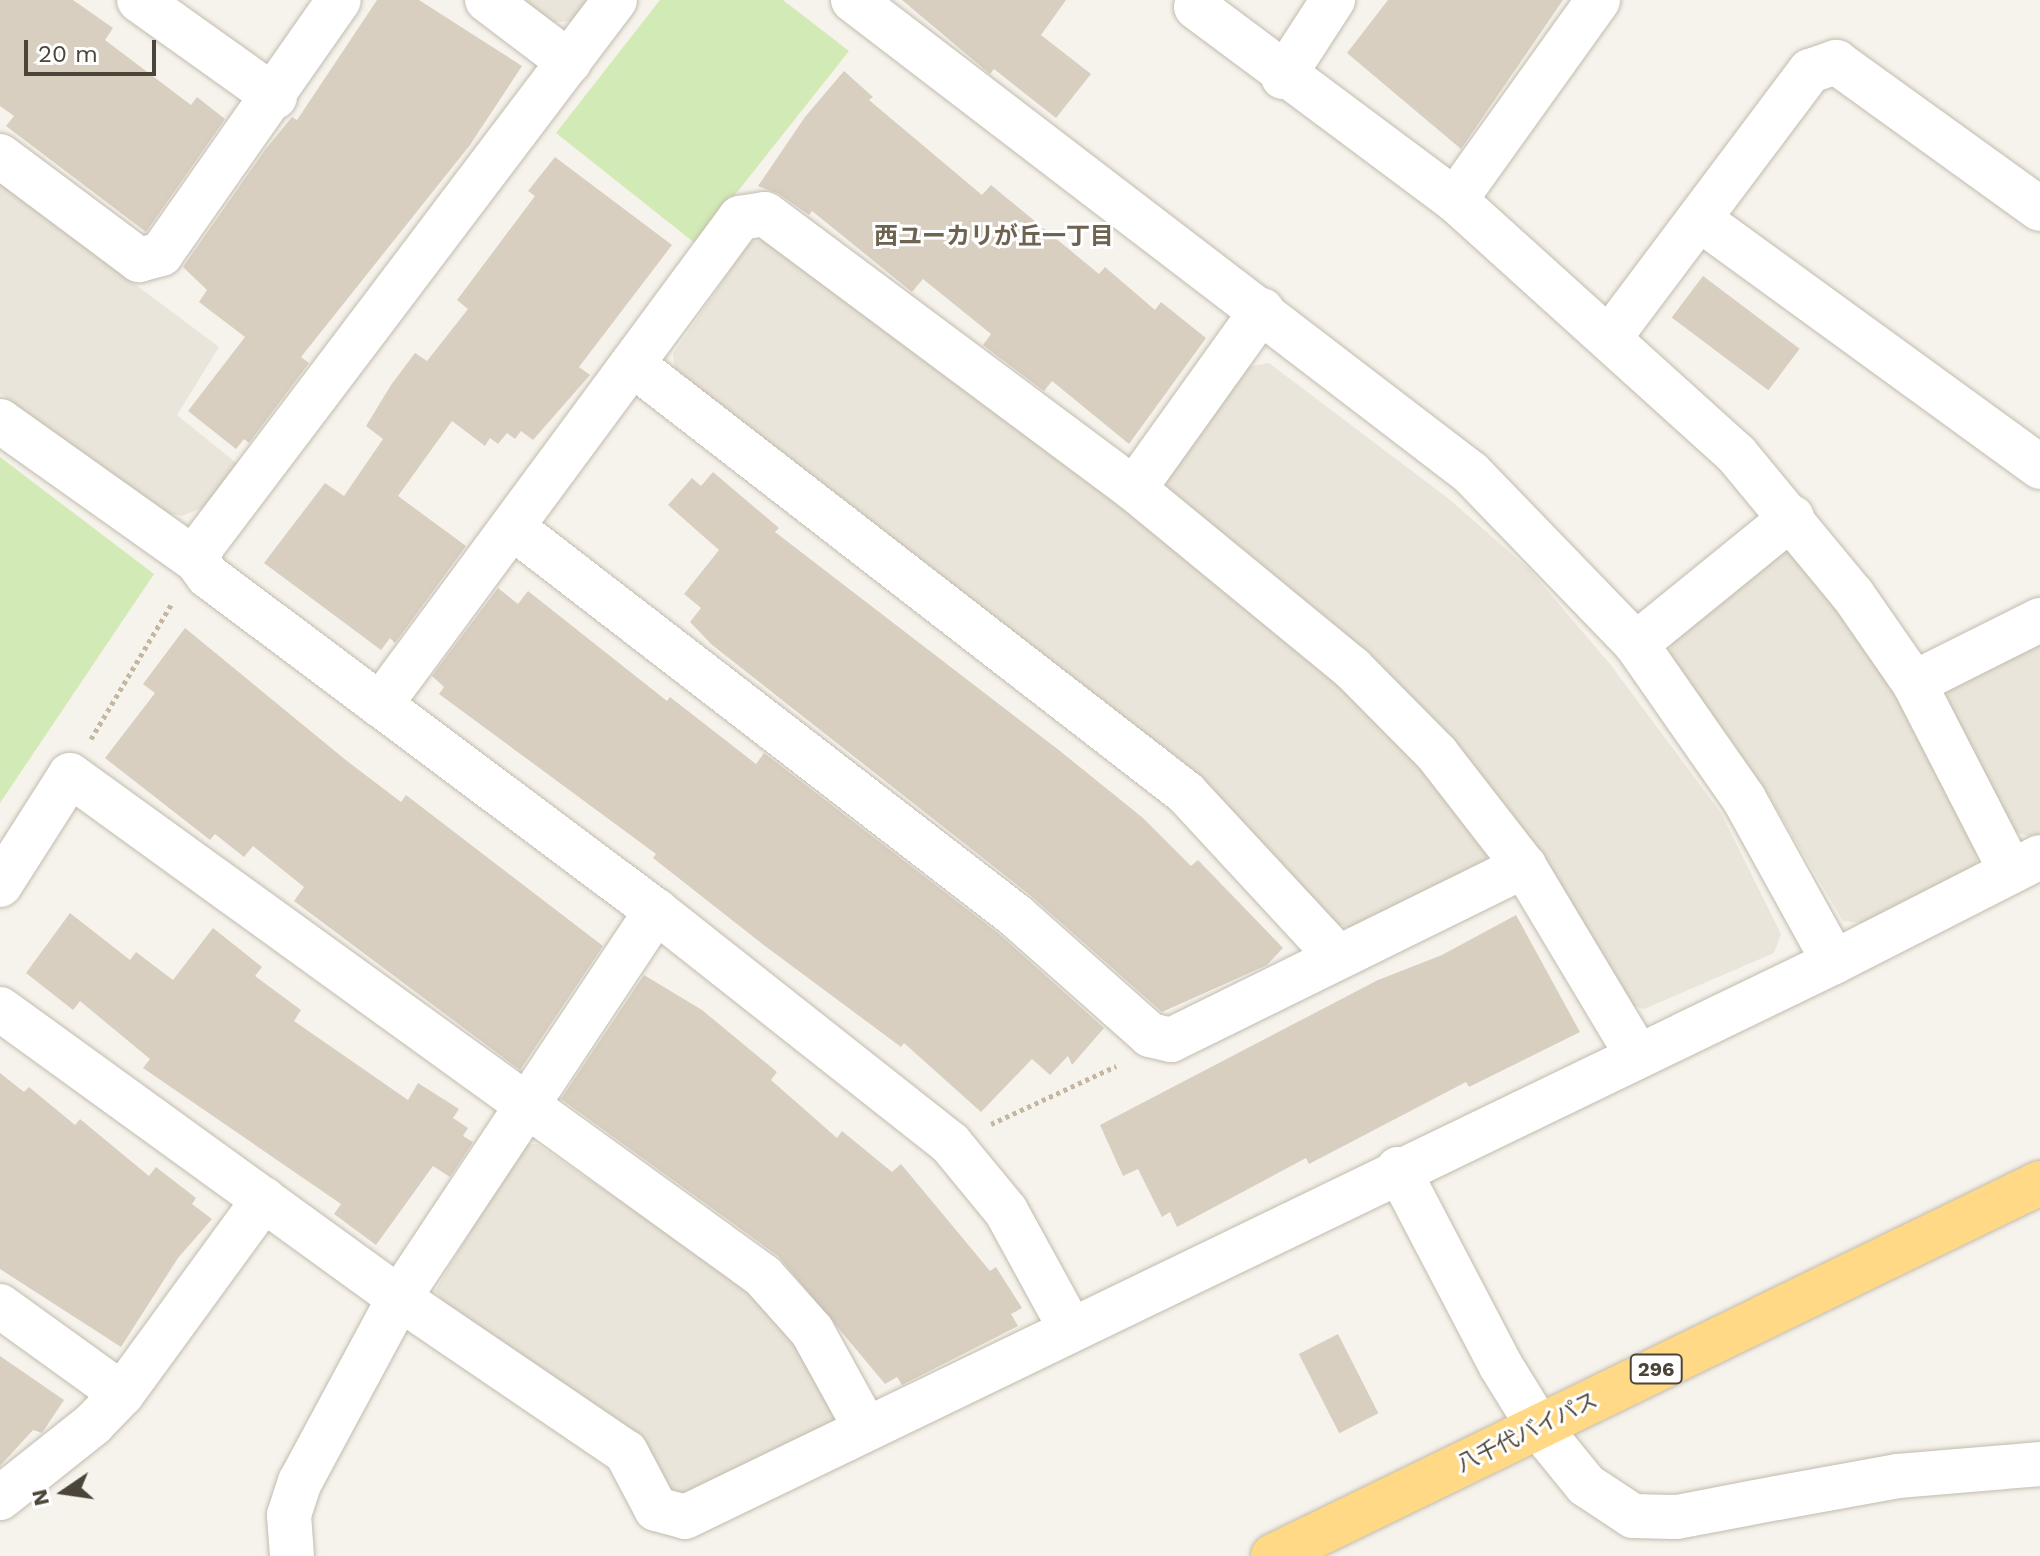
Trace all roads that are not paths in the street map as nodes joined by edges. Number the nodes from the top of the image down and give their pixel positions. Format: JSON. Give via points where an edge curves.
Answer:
{"nodes":[{"id":1,"x":139,"y":0,"type":"edge"},
{"id":2,"x":339,"y":0,"type":"edge"},
{"id":3,"x":487,"y":0,"type":"edge"},
{"id":4,"x":615,"y":0,"type":"edge"},
{"id":5,"x":853,"y":0,"type":"edge"},
{"id":6,"x":1333,"y":0,"type":"edge"},
{"id":7,"x":1598,"y":0,"type":"edge"},
{"id":8,"x":1196,"y":7,"type":"dead end"},
{"id":9,"x":569,"y":62,"type":"junction"},
{"id":10,"x":1283,"y":77,"type":"junction"},
{"id":11,"x":275,"y":97,"type":"junction"},
{"id":12,"x":0,"y":156,"type":"edge"},
{"id":13,"x":1455,"y":200,"type":"junction"},
{"id":14,"x":2040,"y":209,"type":"edge"},
{"id":15,"x":1699,"y":219,"type":"junction"},
{"id":16,"x":1262,"y":310,"type":"junction"},
{"id":17,"x":1610,"y":337,"type":"junction"},
{"id":18,"x":632,"y":364,"type":"junction"},
{"id":19,"x":0,"y":421,"type":"edge"},
{"id":20,"x":2040,"y":467,"type":"edge"},
{"id":21,"x":1134,"y":489,"type":"junction"},
{"id":22,"x":1792,"y":517,"type":"junction"},
{"id":23,"x":512,"y":527,"type":"junction"},
{"id":24,"x":197,"y":561,"type":"junction"},
{"id":25,"x":2040,"y":620,"type":"edge"},
{"id":26,"x":1636,"y":644,"type":"junction"},
{"id":27,"x":1914,"y":683,"type":"junction"},
{"id":28,"x":380,"y":705,"type":"junction"},
{"id":29,"x":2025,"y":864,"type":"edge"},
{"id":30,"x":1524,"y":866,"type":"junction"},
{"id":31,"x":0,"y":885,"type":"edge"},
{"id":32,"x":656,"y":911,"type":"junction"},
{"id":33,"x":1337,"y":956,"type":"junction"},
{"id":34,"x":1834,"y":962,"type":"junction"},
{"id":35,"x":0,"y":1009,"type":"edge"},
{"id":36,"x":1637,"y":1055,"type":"junction"},
{"id":37,"x":525,"y":1108,"type":"junction"},
{"id":38,"x":1398,"y":1169,"type":"junction"},
{"id":39,"x":2040,"y":1183,"type":"edge"},
{"id":40,"x":264,"y":1199,"type":"junction"},
{"id":41,"x":399,"y":1298,"type":"junction"},
{"id":42,"x":0,"y":1306,"type":"edge"},
{"id":43,"x":1070,"y":1328,"type":"junction"},
{"id":44,"x":122,"y":1394,"type":"junction"},
{"id":45,"x":1538,"y":1426,"type":"junction"},
{"id":46,"x":866,"y":1429,"type":"junction"},
{"id":47,"x":2040,"y":1464,"type":"edge"},
{"id":48,"x":0,"y":1498,"type":"edge"},
{"id":49,"x":292,"y":1556,"type":"edge"},
{"id":50,"x":1273,"y":1556,"type":"edge"}],
"edges":[{"from":1,"to":11,"type":"street"},
{"from":2,"to":11,"type":"street"},
{"from":3,"to":9,"type":"street"},
{"from":4,"to":9,"type":"street"},
{"from":5,"to":16,"type":"street"},
{"from":6,"to":10,"type":"street"},
{"from":7,"to":13,"type":"street"},
{"from":8,"to":10,"type":"street"},
{"from":9,"to":24,"type":"street","via":[[203,545]]},
{"from":10,"to":13,"type":"street"},
{"from":11,"to":12,"type":"street","via":[[161,254],[139,260]]},
{"from":13,"to":17,"type":"street"},
{"from":14,"to":15,"type":"street","via":[[1836,62],[1810,71]]},
{"from":15,"to":17,"type":"street"},
{"from":15,"to":20,"type":"street"},
{"from":16,"to":21,"type":"street"},
{"from":16,"to":26,"type":"street","via":[[1471,473]]},
{"from":17,"to":22,"type":"street","via":[[1737,455]]},
{"from":18,"to":21,"type":"street","via":[[740,218],[765,214]]},
{"from":18,"to":23,"type":"street"},
{"from":18,"to":33,"type":"street","via":[[1186,793]]},
{"from":19,"to":24,"type":"street"},
{"from":21,"to":30,"type":"street","via":[[1352,668],[1437,754]]},
{"from":22,"to":26,"type":"street"},
{"from":22,"to":27,"type":"street"},
{"from":23,"to":28,"type":"street"},
{"from":23,"to":33,"type":"street","via":[[1015,915],[1150,1035],[1171,1040]]},
{"from":24,"to":28,"type":"street","via":[[208,576]]},
{"from":25,"to":27,"type":"street"},
{"from":26,"to":34,"type":"street","via":[[1744,799]]},
{"from":27,"to":29,"type":"street"},
{"from":28,"to":32,"type":"street"},
{"from":29,"to":34,"type":"street"},
{"from":30,"to":33,"type":"street"},
{"from":30,"to":36,"type":"street"},
{"from":31,"to":37,"type":"street","via":[[70,775]]},
{"from":32,"to":37,"type":"street"},
{"from":32,"to":43,"type":"street","via":[[950,1143],[1006,1211]]},
{"from":34,"to":36,"type":"street"},
{"from":35,"to":40,"type":"street"},
{"from":36,"to":38,"type":"street"},
{"from":37,"to":41,"type":"street"},
{"from":37,"to":46,"type":"street","via":[[763,1276],[812,1331]]},
{"from":38,"to":43,"type":"street"},
{"from":38,"to":45,"type":"street"},
{"from":39,"to":45,"type":"highway","name":"八千代バイパス","number":"296"},
{"from":40,"to":41,"type":"street"},
{"from":40,"to":44,"type":"street"},
{"from":41,"to":46,"type":"street","via":[[626,1452],[656,1509],[685,1517]]},
{"from":41,"to":49,"type":"street","via":[[300,1482],[289,1515]]},
{"from":42,"to":44,"type":"street"},
{"from":43,"to":46,"type":"street"},
{"from":44,"to":48,"type":"street","via":[[93,1424]]},
{"from":45,"to":47,"type":"street","via":[[1586,1485],[1633,1516],[1677,1517],[1898,1476]]},
{"from":45,"to":50,"type":"highway","name":"八千代バイパス","number":"296"}]}
